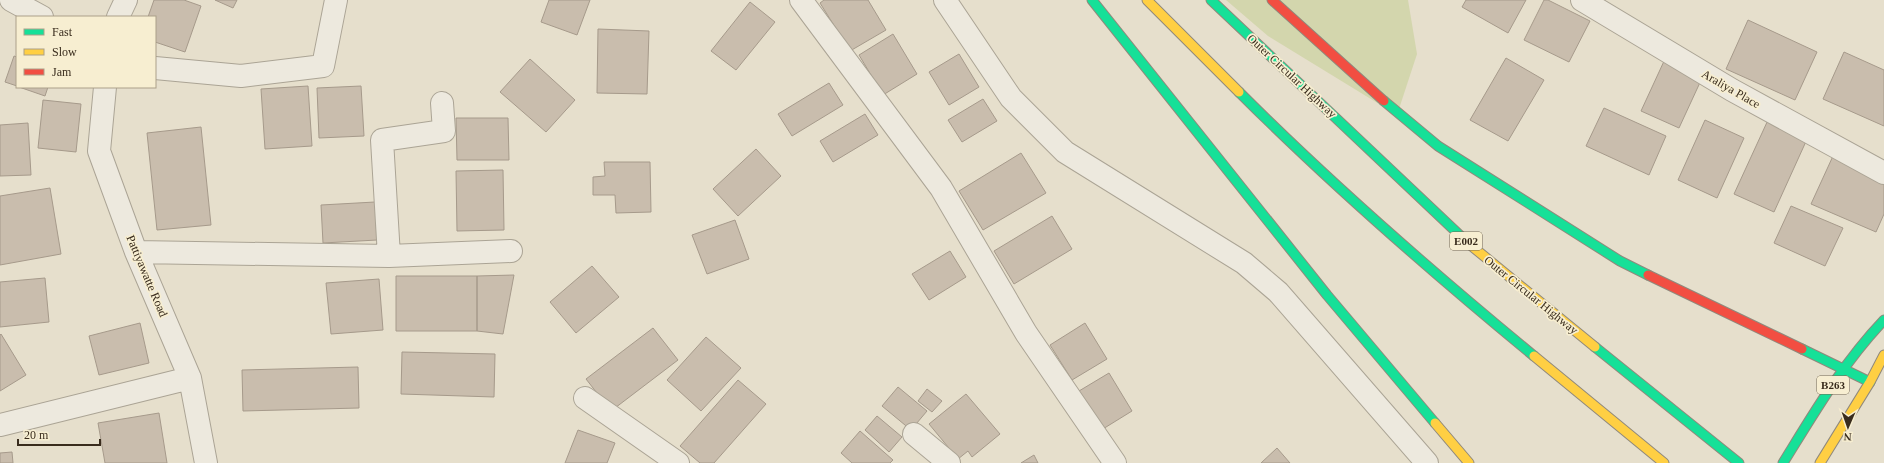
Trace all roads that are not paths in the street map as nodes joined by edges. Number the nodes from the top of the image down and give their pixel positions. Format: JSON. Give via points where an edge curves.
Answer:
{"nodes":[{"id":1,"x":11,"y":0,"type":"edge"},
{"id":2,"x":126,"y":0,"type":"edge"},
{"id":3,"x":336,"y":0,"type":"edge"},
{"id":4,"x":802,"y":0,"type":"edge"},
{"id":5,"x":945,"y":0,"type":"edge"},
{"id":6,"x":1092,"y":0,"type":"edge"},
{"id":7,"x":1147,"y":0,"type":"edge"},
{"id":8,"x":1211,"y":0,"type":"edge"},
{"id":9,"x":1272,"y":0,"type":"edge"},
{"id":10,"x":1582,"y":0,"type":"edge"},
{"id":11,"x":40,"y":16,"type":"edge"},
{"id":12,"x":118,"y":16,"type":"edge"},
{"id":13,"x":156,"y":68,"type":"edge"},
{"id":14,"x":105,"y":88,"type":"edge"},
{"id":15,"x":442,"y":103,"type":"dead end"},
{"id":16,"x":1884,"y":172,"type":"edge"},
{"id":17,"x":511,"y":251,"type":"dead end"},
{"id":18,"x":136,"y":252,"type":"junction"},
{"id":19,"x":389,"y":256,"type":"junction"},
{"id":20,"x":1884,"y":320,"type":"edge"},
{"id":21,"x":1884,"y":355,"type":"edge"},
{"id":22,"x":1843,"y":369,"type":"junction"},
{"id":23,"x":190,"y":378,"type":"junction"},
{"id":24,"x":1870,"y":382,"type":"junction"},
{"id":25,"x":585,"y":398,"type":"dead end"},
{"id":26,"x":0,"y":425,"type":"edge"},
{"id":27,"x":914,"y":434,"type":"dead end"},
{"id":28,"x":206,"y":463,"type":"edge"},
{"id":29,"x":678,"y":463,"type":"edge"},
{"id":30,"x":949,"y":463,"type":"edge"},
{"id":31,"x":1115,"y":463,"type":"edge"},
{"id":32,"x":1427,"y":463,"type":"edge"},
{"id":33,"x":1469,"y":463,"type":"edge"},
{"id":34,"x":1664,"y":463,"type":"edge"},
{"id":35,"x":1739,"y":463,"type":"edge"},
{"id":36,"x":1782,"y":463,"type":"edge"},
{"id":37,"x":1820,"y":463,"type":"edge"}],
"edges":[{"from":1,"to":11,"type":"street"},
{"from":2,"to":12,"type":"street"},
{"from":3,"to":13,"type":"street","via":[[323,66],[241,76]]},
{"from":4,"to":31,"type":"street","via":[[941,188],[1026,333]]},
{"from":5,"to":32,"type":"street","via":[[1010,98],[1065,152],[1250,267],[1278,292]]},
{"from":6,"to":33,"type":"main road","via":[[1328,295]]},
{"from":7,"to":34,"type":"main road","via":[[1281,134],[1449,286]]},
{"from":8,"to":35,"type":"main road","name":"Outer Circular Highway","number":"E002","via":[[1480,254]]},
{"from":9,"to":22,"type":"main road","via":[[1348,70],[1438,146],[1620,261]]},
{"from":10,"to":16,"type":"street","name":"Araliya Place","via":[[1732,90]]},
{"from":14,"to":18,"type":"street","name":"Pattiyawatte Road","via":[[99,151]]},
{"from":15,"to":19,"type":"street","via":[[444,131],[382,140]]},
{"from":17,"to":19,"type":"street"},
{"from":18,"to":19,"type":"street"},
{"from":18,"to":23,"type":"street","name":"Pattiyawatte Road"},
{"from":20,"to":22,"type":"main road","number":"B263","via":[[1866,338]]},
{"from":21,"to":24,"type":"main road","number":"B263"},
{"from":22,"to":24,"type":"main road"},
{"from":22,"to":36,"type":"main road","number":"B263"},
{"from":23,"to":26,"type":"street"},
{"from":23,"to":28,"type":"street","name":"Pattiyawatte Road"},
{"from":24,"to":37,"type":"main road","number":"B263"},
{"from":25,"to":29,"type":"street"},
{"from":27,"to":30,"type":"street"}]}
